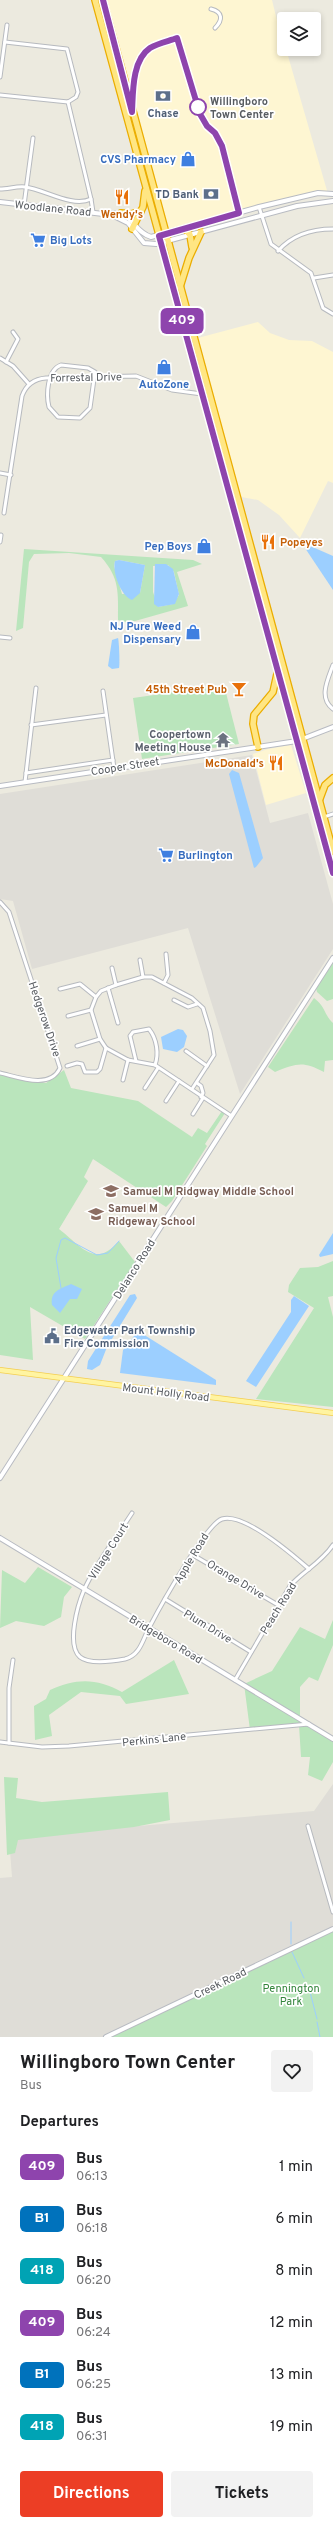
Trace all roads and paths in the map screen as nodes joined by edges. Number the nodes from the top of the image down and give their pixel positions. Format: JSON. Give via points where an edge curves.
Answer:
{"nodes":[{"id":1,"x":96,"y":0,"type":"edge"},
{"id":2,"x":103,"y":0,"type":"edge"},
{"id":3,"x":211,"y":9,"type":"dead end"},
{"id":4,"x":7,"y":25,"type":"dead end"},
{"id":5,"x":215,"y":28,"type":"dead end"},
{"id":6,"x":5,"y":42,"type":"junction"},
{"id":7,"x":0,"y":77,"type":"edge"},
{"id":8,"x":0,"y":95,"type":"edge"},
{"id":9,"x":68,"y":102,"type":"junction"},
{"id":10,"x":33,"y":138,"type":"dead end"},
{"id":11,"x":145,"y":182,"type":"junction"},
{"id":12,"x":25,"y":187,"type":"junction"},
{"id":13,"x":0,"y":189,"type":"edge"},
{"id":14,"x":333,"y":194,"type":"edge"},
{"id":15,"x":91,"y":199,"type":"junction"},
{"id":16,"x":333,"y":201,"type":"edge"},
{"id":17,"x":0,"y":202,"type":"edge"},
{"id":18,"x":24,"y":205,"type":"junction"},
{"id":19,"x":259,"y":207,"type":"junction"},
{"id":20,"x":141,"y":210,"type":"junction"},
{"id":21,"x":93,"y":212,"type":"junction"},
{"id":22,"x":105,"y":214,"type":"junction"},
{"id":23,"x":121,"y":214,"type":"junction"},
{"id":24,"x":261,"y":216,"type":"junction"},
{"id":25,"x":133,"y":227,"type":"junction"},
{"id":26,"x":185,"y":229,"type":"junction"},
{"id":27,"x":333,"y":229,"type":"edge"},
{"id":28,"x":201,"y":232,"type":"junction"},
{"id":29,"x":166,"y":235,"type":"junction"},
{"id":30,"x":190,"y":235,"type":"junction"},
{"id":31,"x":159,"y":236,"type":"junction"},
{"id":32,"x":168,"y":242,"type":"junction"},
{"id":33,"x":161,"y":244,"type":"junction"},
{"id":34,"x":192,"y":250,"type":"junction"},
{"id":35,"x":278,"y":252,"type":"junction"},
{"id":36,"x":333,"y":275,"type":"edge"},
{"id":37,"x":314,"y":278,"type":"junction"},
{"id":38,"x":180,"y":289,"type":"junction"},
{"id":39,"x":333,"y":314,"type":"edge"},
{"id":40,"x":13,"y":332,"type":"dead end"},
{"id":41,"x":0,"y":358,"type":"edge"},
{"id":42,"x":6,"y":362,"type":"junction"},
{"id":43,"x":95,"y":376,"type":"junction"},
{"id":44,"x":50,"y":378,"type":"junction"},
{"id":45,"x":29,"y":384,"type":"junction"},
{"id":46,"x":202,"y":394,"type":"junction"},
{"id":47,"x":0,"y":473,"type":"edge"},
{"id":48,"x":10,"y":475,"type":"junction"},
{"id":49,"x":4,"y":513,"type":"dead end"},
{"id":50,"x":1,"y":535,"type":"edge"},
{"id":51,"x":0,"y":542,"type":"edge"},
{"id":52,"x":0,"y":637,"type":"edge"},
{"id":53,"x":10,"y":638,"type":"dead end"},
{"id":54,"x":333,"y":665,"type":"edge"},
{"id":55,"x":278,"y":670,"type":"junction"},
{"id":56,"x":36,"y":688,"type":"dead end"},
{"id":57,"x":103,"y":691,"type":"dead end"},
{"id":58,"x":333,"y":709,"type":"edge"},
{"id":59,"x":106,"y":715,"type":"junction"},
{"id":60,"x":31,"y":725,"type":"junction"},
{"id":61,"x":333,"y":727,"type":"edge"},
{"id":62,"x":300,"y":740,"type":"junction"},
{"id":63,"x":258,"y":747,"type":"junction"},
{"id":64,"x":113,"y":760,"type":"junction"},
{"id":65,"x":114,"y":768,"type":"junction"},
{"id":66,"x":26,"y":773,"type":"junction"},
{"id":67,"x":333,"y":778,"type":"edge"},
{"id":68,"x":25,"y":782,"type":"junction"},
{"id":69,"x":0,"y":786,"type":"edge"},
{"id":70,"x":319,"y":801,"type":"junction"},
{"id":71,"x":333,"y":814,"type":"edge"},
{"id":72,"x":324,"y":817,"type":"junction"},
{"id":73,"x":333,"y":851,"type":"edge"},
{"id":74,"x":333,"y":873,"type":"edge"},
{"id":75,"x":0,"y":902,"type":"edge"},
{"id":76,"x":166,"y":954,"type":"dead end"},
{"id":77,"x":333,"y":958,"type":"edge"},
{"id":78,"x":140,"y":960,"type":"dead end"},
{"id":79,"x":112,"y":968,"type":"dead end"},
{"id":80,"x":143,"y":977,"type":"junction"},
{"id":81,"x":164,"y":983,"type":"junction"},
{"id":82,"x":116,"y":985,"type":"junction"},
{"id":83,"x":60,"y":988,"type":"dead end"},
{"id":84,"x":108,"y":988,"type":"junction"},
{"id":85,"x":96,"y":997,"type":"junction"},
{"id":86,"x":174,"y":1000,"type":"dead end"},
{"id":87,"x":197,"y":1004,"type":"junction"},
{"id":88,"x":91,"y":1010,"type":"junction"},
{"id":89,"x":68,"y":1016,"type":"dead end"},
{"id":90,"x":118,"y":1023,"type":"dead end"},
{"id":91,"x":100,"y":1039,"type":"junction"},
{"id":92,"x":77,"y":1046,"type":"dead end"},
{"id":93,"x":106,"y":1048,"type":"junction"},
{"id":94,"x":186,"y":1051,"type":"dead end"},
{"id":95,"x":128,"y":1060,"type":"junction"},
{"id":96,"x":136,"y":1062,"type":"junction"},
{"id":97,"x":68,"y":1066,"type":"dead end"},
{"id":98,"x":207,"y":1066,"type":"junction"},
{"id":99,"x":156,"y":1067,"type":"junction"},
{"id":100,"x":0,"y":1073,"type":"edge"},
{"id":101,"x":123,"y":1080,"type":"dead end"},
{"id":102,"x":179,"y":1081,"type":"junction"},
{"id":103,"x":197,"y":1083,"type":"junction"},
{"id":104,"x":145,"y":1088,"type":"dead end"},
{"id":105,"x":192,"y":1089,"type":"junction"},
{"id":106,"x":202,"y":1098,"type":"junction"},
{"id":107,"x":166,"y":1101,"type":"dead end"},
{"id":108,"x":192,"y":1114,"type":"dead end"},
{"id":109,"x":230,"y":1115,"type":"junction"},
{"id":110,"x":0,"y":1370,"type":"edge"},
{"id":111,"x":63,"y":1379,"type":"junction"},
{"id":112,"x":333,"y":1413,"type":"edge"},
{"id":113,"x":0,"y":1478,"type":"edge"},
{"id":114,"x":132,"y":1513,"type":"dead end"},
{"id":115,"x":0,"y":1538,"type":"edge"},
{"id":116,"x":333,"y":1545,"type":"edge"},
{"id":117,"x":193,"y":1555,"type":"junction"},
{"id":118,"x":309,"y":1569,"type":"junction"},
{"id":119,"x":84,"y":1589,"type":"junction"},
{"id":120,"x":165,"y":1600,"type":"junction"},
{"id":121,"x":278,"y":1605,"type":"junction"},
{"id":122,"x":148,"y":1628,"type":"junction"},
{"id":123,"x":251,"y":1652,"type":"junction"},
{"id":124,"x":13,"y":1660,"type":"dead end"},
{"id":125,"x":235,"y":1680,"type":"junction"},
{"id":126,"x":309,"y":1724,"type":"junction"},
{"id":127,"x":333,"y":1739,"type":"edge"},
{"id":128,"x":0,"y":1742,"type":"edge"},
{"id":129,"x":9,"y":1743,"type":"junction"},
{"id":130,"x":308,"y":1826,"type":"dead end"},
{"id":131,"x":333,"y":1912,"type":"edge"},
{"id":132,"x":333,"y":1929,"type":"edge"},
{"id":133,"x":106,"y":2037,"type":"edge"}],
"edges":[{"from":1,"to":11,"type":"highway"},
{"from":2,"to":29,"type":"highway"},
{"from":3,"to":5,"type":"street","via":[[219,12],[222,17]]},
{"from":4,"to":6,"type":"street"},
{"from":6,"to":7,"type":"street"},
{"from":6,"to":9,"type":"street","via":[[67,49],[78,92],[76,97]]},
{"from":8,"to":9,"type":"street"},
{"from":9,"to":15,"type":"street"},
{"from":10,"to":12,"type":"street"},
{"from":11,"to":20,"type":"highway","via":[[145,202]]},
{"from":11,"to":31,"type":"highway"},
{"from":12,"to":13,"type":"street"},
{"from":12,"to":15,"type":"street","via":[[51,196]]},
{"from":12,"to":18,"type":"street"},
{"from":14,"to":19,"type":"street","via":[[318,193]]},
{"from":15,"to":21,"type":"street"},
{"from":16,"to":24,"type":"street","via":[[306,204]]},
{"from":17,"to":18,"type":"street","name":"Woodlane Road"},
{"from":18,"to":21,"type":"street","name":"Woodlane Road"},
{"from":19,"to":24,"type":"street"},
{"from":19,"to":26,"type":"street"},
{"from":20,"to":23,"type":"highway"},
{"from":20,"to":25,"type":"highway"},
{"from":21,"to":22,"type":"street","name":"Woodlane Road"},
{"from":22,"to":23,"type":"street","name":"Woodlane Road"},
{"from":22,"to":25,"type":"street","name":"Woodlane Road","via":[[123,219]]},
{"from":23,"to":25,"type":"street","name":"Woodlane Road","via":[[130,218]]},
{"from":24,"to":28,"type":"street"},
{"from":24,"to":35,"type":"street","via":[[268,238]]},
{"from":25,"to":31,"type":"street","name":"Woodlane Road","via":[[143,235]]},
{"from":25,"to":33,"type":"street","name":"Woodlane Road","via":[[144,243]]},
{"from":26,"to":29,"type":"street"},
{"from":26,"to":30,"type":"highway"},
{"from":27,"to":35,"type":"street","via":[[295,237]]},
{"from":28,"to":30,"type":"street"},
{"from":28,"to":34,"type":"highway"},
{"from":29,"to":31,"type":"street"},
{"from":29,"to":32,"type":"highway"},
{"from":30,"to":32,"type":"street"},
{"from":30,"to":34,"type":"highway"},
{"from":31,"to":33,"type":"highway"},
{"from":32,"to":33,"type":"street"},
{"from":32,"to":38,"type":"highway"},
{"from":33,"to":46,"type":"highway"},
{"from":34,"to":38,"type":"highway"},
{"from":35,"to":37,"type":"street","via":[[307,270]]},
{"from":36,"to":37,"type":"street"},
{"from":37,"to":39,"type":"street","via":[[322,308]]},
{"from":38,"to":62,"type":"highway"},
{"from":40,"to":42,"type":"street","via":[[18,336],[17,343]]},
{"from":41,"to":42,"type":"street"},
{"from":42,"to":45,"type":"street"},
{"from":43,"to":44,"type":"street","name":"Forrestal Drive"},
{"from":43,"to":44,"type":"street","via":[[93,370],[61,365],[54,369]]},
{"from":43,"to":44,"type":"street","via":[[90,408],[77,419],[58,417],[51,410],[48,400]]},
{"from":43,"to":46,"type":"street","name":"Forrestal Drive","via":[[136,376],[172,390]]},
{"from":44,"to":45,"type":"street","name":"Forrestal Drive","via":[[38,379]]},
{"from":45,"to":48,"type":"street","via":[[20,403]]},
{"from":46,"to":55,"type":"highway"},
{"from":47,"to":48,"type":"street"},
{"from":48,"to":49,"type":"street"},
{"from":50,"to":51,"type":"street"},
{"from":52,"to":53,"type":"street"},
{"from":54,"to":58,"type":"street","via":[[325,696]]},
{"from":55,"to":62,"type":"highway"},
{"from":55,"to":63,"type":"highway","via":[[273,692],[254,715],[253,724]]},
{"from":56,"to":60,"type":"street"},
{"from":57,"to":59,"type":"street"},
{"from":59,"to":60,"type":"street"},
{"from":59,"to":64,"type":"street"},
{"from":60,"to":66,"type":"street"},
{"from":61,"to":62,"type":"street","name":"Cooper Street"},
{"from":62,"to":63,"type":"street","name":"Cooper Street"},
{"from":62,"to":70,"type":"highway"},
{"from":62,"to":74,"type":"highway"},
{"from":63,"to":65,"type":"street","name":"Cooper Street"},
{"from":64,"to":65,"type":"street"},
{"from":64,"to":66,"type":"street"},
{"from":65,"to":68,"type":"street","name":"Cooper Street"},
{"from":66,"to":68,"type":"street"},
{"from":67,"to":70,"type":"highway","via":[[325,785]]},
{"from":68,"to":69,"type":"street","name":"Cooper Street"},
{"from":70,"to":72,"type":"highway"},
{"from":71,"to":72,"type":"street"},
{"from":72,"to":73,"type":"highway"},
{"from":75,"to":100,"type":"street","name":"Hedgerow Drive","via":[[9,912],[60,1068],[51,1079],[42,1081]]},
{"from":76,"to":81,"type":"street","via":[[168,975]]},
{"from":77,"to":109,"type":"street","name":"Delanco Road"},
{"from":78,"to":80,"type":"street"},
{"from":79,"to":82,"type":"street"},
{"from":80,"to":81,"type":"street","via":[[152,977]]},
{"from":80,"to":82,"type":"street"},
{"from":81,"to":87,"type":"street","via":[[192,998]]},
{"from":82,"to":84,"type":"street"},
{"from":83,"to":85,"type":"street","via":[[80,984]]},
{"from":84,"to":85,"type":"street"},
{"from":84,"to":90,"type":"street"},
{"from":85,"to":88,"type":"street"},
{"from":86,"to":87,"type":"street","via":[[188,1007]]},
{"from":87,"to":98,"type":"street","via":[[203,1008],[207,1016],[214,1048],[214,1054]]},
{"from":88,"to":89,"type":"street"},
{"from":88,"to":91,"type":"street"},
{"from":91,"to":92,"type":"street"},
{"from":91,"to":93,"type":"street"},
{"from":93,"to":95,"type":"street"},
{"from":93,"to":97,"type":"street","via":[[97,1072],[85,1072],[82,1064]]},
{"from":94,"to":98,"type":"street"},
{"from":95,"to":96,"type":"street"},
{"from":95,"to":101,"type":"street"},
{"from":96,"to":99,"type":"street"},
{"from":96,"to":99,"type":"street","via":[[130,1036],[132,1032],[148,1029],[157,1048]]},
{"from":98,"to":103,"type":"street"},
{"from":99,"to":102,"type":"street"},
{"from":99,"to":104,"type":"street"},
{"from":102,"to":105,"type":"street"},
{"from":102,"to":107,"type":"street"},
{"from":103,"to":105,"type":"street"},
{"from":103,"to":106,"type":"street","via":[[201,1086]]},
{"from":105,"to":106,"type":"street"},
{"from":106,"to":108,"type":"street"},
{"from":106,"to":109,"type":"street"},
{"from":109,"to":111,"type":"street","name":"Delanco Road"},
{"from":110,"to":111,"type":"main road","name":"Mount Holly Road"},
{"from":111,"to":112,"type":"main road","name":"Mount Holly Road"},
{"from":111,"to":113,"type":"street","name":"Delanco Road"},
{"from":114,"to":119,"type":"street","name":"Village Court"},
{"from":115,"to":119,"type":"street","name":"Bridgeboro Road"},
{"from":116,"to":118,"type":"street","name":"Peach Road","via":[[320,1562]]},
{"from":117,"to":118,"type":"street","name":"Apple Road","via":[[214,1523],[232,1518],[268,1538]]},
{"from":117,"to":120,"type":"street","name":"Apple Road"},
{"from":117,"to":121,"type":"street","name":"Orange Drive"},
{"from":118,"to":121,"type":"street","name":"Peach Road","via":[[290,1586]]},
{"from":119,"to":122,"type":"street","name":"Bridgeboro Road"},
{"from":119,"to":122,"type":"street","name":"Village Court","via":[[77,1611],[74,1638],[78,1654],[83,1659],[110,1661],[128,1658],[138,1650]]},
{"from":120,"to":122,"type":"street","name":"Apple Road"},
{"from":120,"to":123,"type":"street","name":"Plum Drive"},
{"from":121,"to":123,"type":"street","name":"Peach Road"},
{"from":122,"to":125,"type":"street","name":"Bridgeboro Road"},
{"from":123,"to":125,"type":"street","name":"Peach Road"},
{"from":124,"to":129,"type":"street","via":[[9,1688]]},
{"from":125,"to":126,"type":"street","name":"Bridgeboro Road"},
{"from":126,"to":127,"type":"street","name":"Bridgeboro Road"},
{"from":126,"to":129,"type":"street","name":"Perkins Lane","via":[[69,1746],[42,1747]]},
{"from":128,"to":129,"type":"street","name":"Perkins Lane"},
{"from":130,"to":131,"type":"street"},
{"from":132,"to":133,"type":"street","name":"Creek Road"}]}
